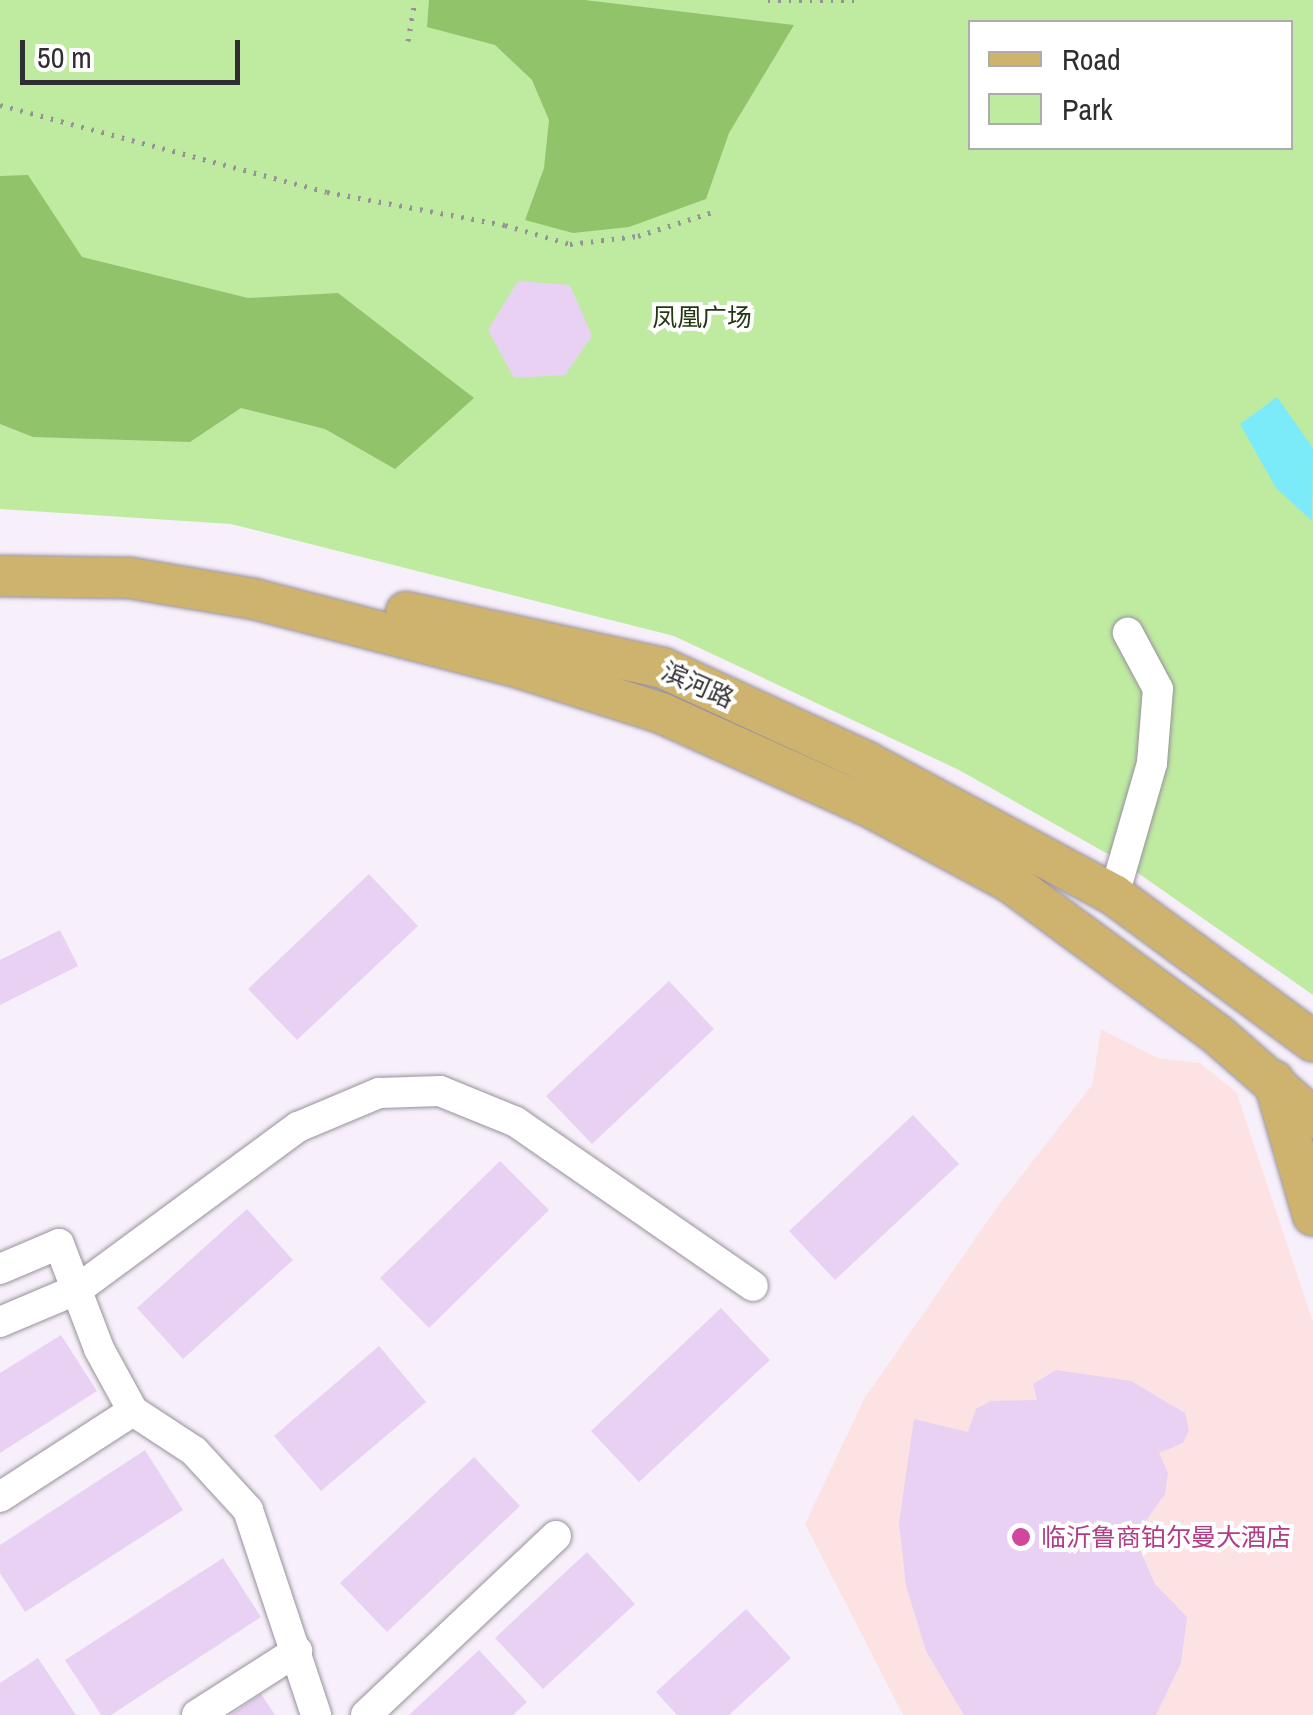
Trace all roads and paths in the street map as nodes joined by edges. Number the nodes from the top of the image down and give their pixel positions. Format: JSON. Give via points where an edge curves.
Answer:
{"nodes":[{"id":1,"x":415,"y":0,"type":"edge"},
{"id":2,"x":768,"y":0,"type":"edge"},
{"id":3,"x":860,"y":0,"type":"edge"},
{"id":4,"x":408,"y":41,"type":"dead end"},
{"id":5,"x":0,"y":105,"type":"edge"},
{"id":6,"x":713,"y":212,"type":"dead end"},
{"id":7,"x":0,"y":554,"type":"edge"},
{"id":8,"x":0,"y":576,"type":"edge"},
{"id":9,"x":1128,"y":632,"type":"dead end"},
{"id":10,"x":1114,"y":895,"type":"junction"},
{"id":11,"x":1313,"y":1042,"type":"edge"},
{"id":12,"x":1274,"y":1082,"type":"junction"},
{"id":13,"x":1313,"y":1118,"type":"edge"},
{"id":14,"x":1313,"y":1215,"type":"edge"},
{"id":15,"x":0,"y":1268,"type":"edge"},
{"id":16,"x":753,"y":1286,"type":"dead end"},
{"id":17,"x":78,"y":1289,"type":"junction"},
{"id":18,"x":0,"y":1322,"type":"edge"},
{"id":19,"x":133,"y":1411,"type":"junction"},
{"id":20,"x":0,"y":1497,"type":"edge"},
{"id":21,"x":556,"y":1536,"type":"dead end"},
{"id":22,"x":297,"y":1650,"type":"junction"},
{"id":23,"x":197,"y":1715,"type":"edge"},
{"id":24,"x":316,"y":1715,"type":"edge"},
{"id":25,"x":366,"y":1715,"type":"edge"}],
"edges":[{"from":1,"to":4,"type":"path"},
{"from":2,"to":3,"type":"path"},
{"from":5,"to":6,"type":"path","via":[[327,192],[505,224],[570,244],[638,236]]},
{"from":7,"to":10,"type":"main road","name":"滨河路","via":[[153,561],[664,668],[866,762]]},
{"from":8,"to":12,"type":"main road","name":"滨河路","via":[[130,578],[254,599],[518,667],[661,713],[872,808],[1010,882]]},
{"from":9,"to":10,"type":"street","via":[[1158,689],[1152,763]]},
{"from":10,"to":11,"type":"main road","name":"滨河路"},
{"from":12,"to":13,"type":"main road","name":"滨河路"},
{"from":12,"to":14,"type":"main road"},
{"from":15,"to":17,"type":"street","via":[[59,1244]]},
{"from":16,"to":17,"type":"street","via":[[516,1122],[440,1091],[380,1093],[298,1127]]},
{"from":17,"to":18,"type":"street"},
{"from":17,"to":19,"type":"street","via":[[99,1349]]},
{"from":19,"to":20,"type":"street"},
{"from":19,"to":22,"type":"street","via":[[194,1451],[248,1510]]},
{"from":21,"to":25,"type":"street"},
{"from":22,"to":23,"type":"street"},
{"from":22,"to":24,"type":"street"}]}
